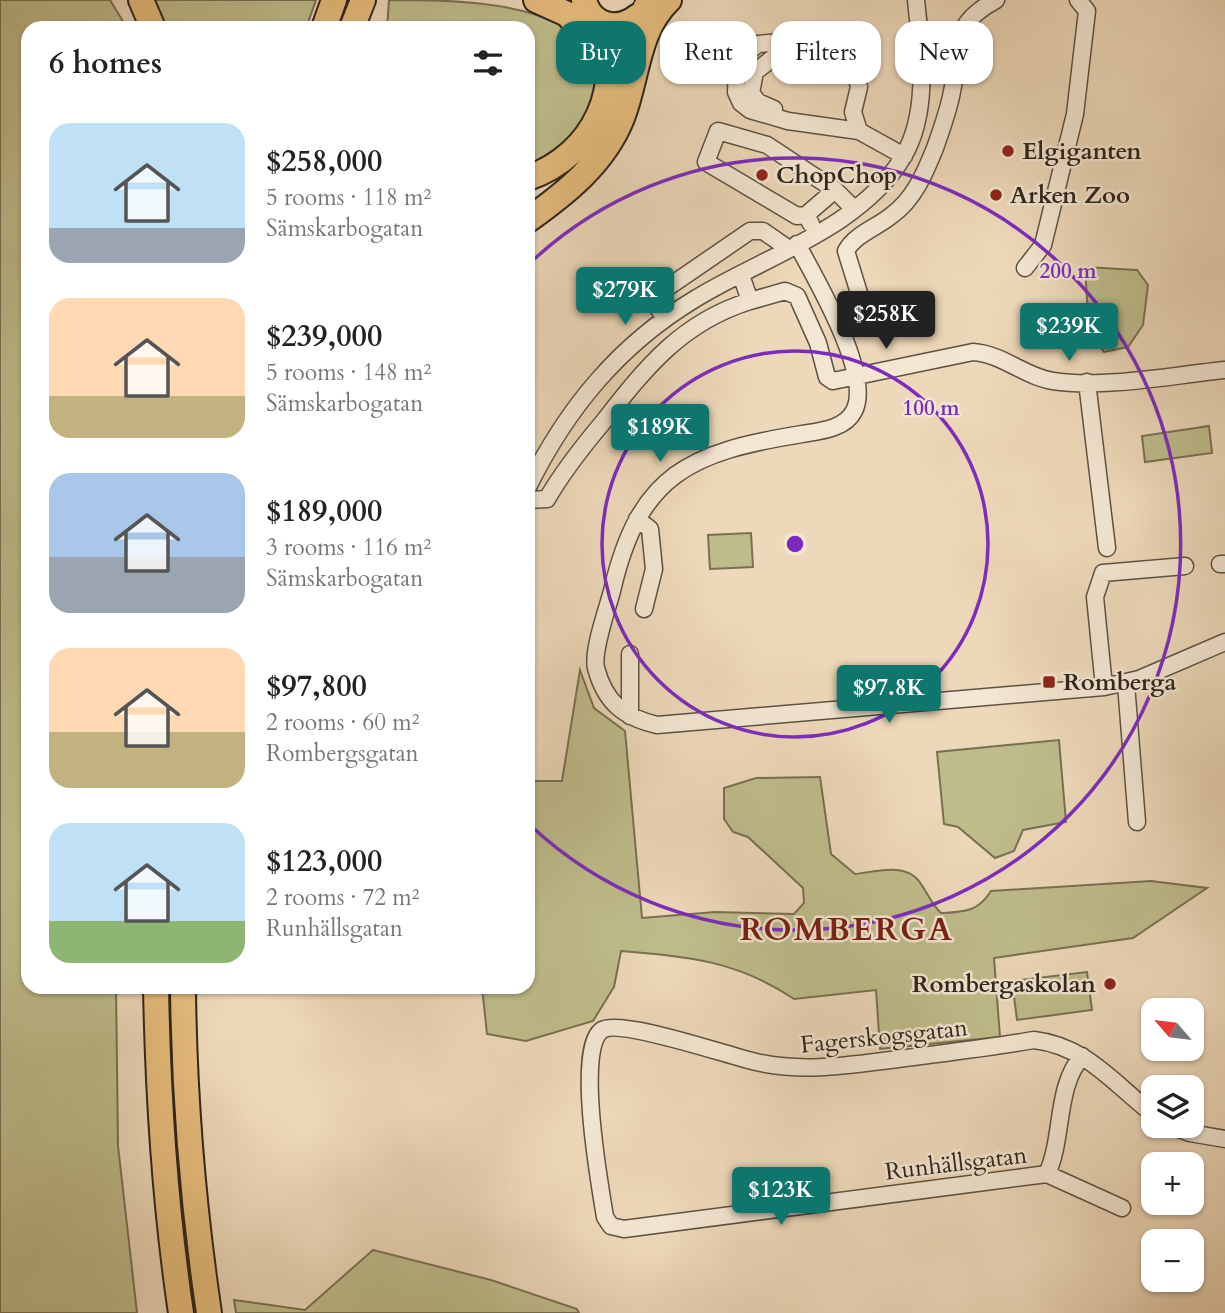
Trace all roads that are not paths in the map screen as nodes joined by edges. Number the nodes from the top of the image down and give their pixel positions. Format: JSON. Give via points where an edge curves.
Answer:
{"nodes":[{"id":1,"x":141,"y":0,"type":"edge"},
{"id":2,"x":334,"y":0,"type":"edge"},
{"id":3,"x":363,"y":0,"type":"edge"},
{"id":4,"x":376,"y":0,"type":"edge"},
{"id":5,"x":536,"y":0,"type":"edge"},
{"id":6,"x":566,"y":0,"type":"edge"},
{"id":7,"x":669,"y":0,"type":"edge"},
{"id":8,"x":916,"y":0,"type":"edge"},
{"id":9,"x":996,"y":0,"type":"edge"},
{"id":10,"x":1078,"y":0,"type":"edge"},
{"id":11,"x":644,"y":6,"type":"edge"},
{"id":12,"x":591,"y":12,"type":"edge"},
{"id":13,"x":150,"y":21,"type":"edge"},
{"id":14,"x":326,"y":21,"type":"edge"},
{"id":15,"x":355,"y":21,"type":"edge"},
{"id":16,"x":373,"y":21,"type":"edge"},
{"id":17,"x":576,"y":21,"type":"edge"},
{"id":18,"x":646,"y":32,"type":"edge"},
{"id":19,"x":607,"y":84,"type":"edge"},
{"id":20,"x":631,"y":84,"type":"edge"},
{"id":21,"x":859,"y":131,"type":"junction"},
{"id":22,"x":907,"y":149,"type":"junction"},
{"id":23,"x":934,"y":149,"type":"junction"},
{"id":24,"x":535,"y":174,"type":"edge"},
{"id":25,"x":835,"y":190,"type":"junction"},
{"id":26,"x":860,"y":206,"type":"junction"},
{"id":27,"x":535,"y":215,"type":"edge"},
{"id":28,"x":806,"y":215,"type":"junction"},
{"id":29,"x":880,"y":224,"type":"junction"},
{"id":30,"x":816,"y":232,"type":"junction"},
{"id":31,"x":793,"y":247,"type":"junction"},
{"id":32,"x":1025,"y":268,"type":"dead end"},
{"id":33,"x":741,"y":275,"type":"junction"},
{"id":34,"x":750,"y":301,"type":"junction"},
{"id":35,"x":665,"y":319,"type":"junction"},
{"id":36,"x":868,"y":322,"type":"dead end"},
{"id":37,"x":1225,"y":370,"type":"edge"},
{"id":38,"x":856,"y":376,"type":"junction"},
{"id":39,"x":1087,"y":382,"type":"junction"},
{"id":40,"x":535,"y":473,"type":"edge"},
{"id":41,"x":535,"y":500,"type":"edge"},
{"id":42,"x":637,"y":519,"type":"junction"},
{"id":43,"x":1107,"y":548,"type":"dead end"},
{"id":44,"x":1185,"y":566,"type":"dead end"},
{"id":45,"x":644,"y":609,"type":"dead end"},
{"id":46,"x":1225,"y":642,"type":"edge"},
{"id":47,"x":630,"y":654,"type":"dead end"},
{"id":48,"x":1126,"y":684,"type":"junction"},
{"id":49,"x":1104,"y":687,"type":"junction"},
{"id":50,"x":630,"y":716,"type":"junction"},
{"id":51,"x":1137,"y":822,"type":"dead end"},
{"id":52,"x":156,"y":994,"type":"edge"},
{"id":53,"x":183,"y":994,"type":"edge"},
{"id":54,"x":600,"y":1031,"type":"joint"},
{"id":55,"x":1082,"y":1056,"type":"junction"},
{"id":56,"x":1141,"y":1104,"type":"edge"},
{"id":57,"x":1204,"y":1136,"type":"edge"},
{"id":58,"x":1225,"y":1139,"type":"edge"},
{"id":59,"x":1047,"y":1174,"type":"junction"},
{"id":60,"x":1122,"y":1208,"type":"dead end"},
{"id":61,"x":181,"y":1313,"type":"edge"},
{"id":62,"x":209,"y":1313,"type":"edge"}],
"edges":[{"from":1,"to":13,"type":"highway"},
{"from":2,"to":14,"type":"highway"},
{"from":3,"to":15,"type":"highway"},
{"from":4,"to":16,"type":"highway"},
{"from":5,"to":17,"type":"highway"},
{"from":6,"to":12,"type":"highway"},
{"from":7,"to":18,"type":"highway"},
{"from":8,"to":22,"type":"street","via":[[921,88]]},
{"from":9,"to":23,"type":"street","via":[[978,11],[958,38],[953,86]]},
{"from":10,"to":32,"type":"street","via":[[1087,11],[1075,114],[1043,245]]},
{"from":11,"to":12,"type":"highway","via":[[631,22],[614,26]]},
{"from":19,"to":24,"type":"highway","via":[[603,109],[584,141],[556,165]]},
{"from":20,"to":27,"type":"highway","via":[[621,120],[604,151],[566,191]]},
{"from":21,"to":21,"type":"street","via":[[853,112],[859,87],[853,64],[841,49],[825,41],[804,40],[758,44],[747,53],[737,70],[736,92],[750,110]]},
{"from":21,"to":22,"type":"street"},
{"from":22,"to":23,"type":"street"},
{"from":22,"to":26,"type":"street"},
{"from":23,"to":29,"type":"street","via":[[913,194]]},
{"from":25,"to":26,"type":"street"},
{"from":25,"to":28,"type":"street"},
{"from":25,"to":28,"type":"street","via":[[766,145],[718,131],[706,163],[797,216]]},
{"from":26,"to":29,"type":"street"},
{"from":26,"to":30,"type":"street"},
{"from":28,"to":30,"type":"street"},
{"from":29,"to":36,"type":"street","via":[[846,251]]},
{"from":30,"to":31,"type":"street"},
{"from":31,"to":33,"type":"street"},
{"from":31,"to":35,"type":"street","via":[[763,231],[750,230],[664,290],[657,306]]},
{"from":31,"to":38,"type":"street","via":[[843,332]]},
{"from":33,"to":34,"type":"street"},
{"from":33,"to":35,"type":"street"},
{"from":34,"to":38,"type":"street","via":[[785,291],[794,293],[818,343],[827,377],[833,381]]},
{"from":34,"to":41,"type":"street","via":[[721,312],[652,360],[562,473],[547,499]]},
{"from":35,"to":40,"type":"street","via":[[596,380]]},
{"from":37,"to":39,"type":"street"},
{"from":38,"to":39,"type":"street","via":[[973,352],[987,353],[1053,381]]},
{"from":38,"to":42,"type":"street","via":[[858,398],[854,412],[843,422],[715,452],[669,480]]},
{"from":39,"to":43,"type":"street"},
{"from":42,"to":45,"type":"street","via":[[650,529],[654,569]]},
{"from":42,"to":50,"type":"street","via":[[619,561],[595,662],[608,700]]},
{"from":44,"to":49,"type":"street","via":[[1103,573],[1095,597]]},
{"from":46,"to":48,"type":"street"},
{"from":47,"to":50,"type":"street"},
{"from":48,"to":49,"type":"street"},
{"from":48,"to":51,"type":"street"},
{"from":49,"to":50,"type":"street","via":[[657,725]]},
{"from":52,"to":61,"type":"highway","via":[[160,1104]]},
{"from":53,"to":62,"type":"highway","via":[[187,1106]]},
{"from":54,"to":55,"type":"street","name":"Fagerskogsgatan","via":[[619,1026],[788,1069],[1034,1040],[1065,1046]]},
{"from":54,"to":59,"type":"street","name":"Runhällsgatan","via":[[594,1042],[589,1110],[605,1217],[611,1226],[625,1229]]},
{"from":55,"to":56,"type":"street","name":"Fagerskogsgatan"},
{"from":55,"to":59,"type":"street","name":"Runhällsgatan","via":[[1068,1079],[1057,1151]]},
{"from":57,"to":58,"type":"street"},
{"from":59,"to":60,"type":"street","name":"Runhällsgatan"}]}
